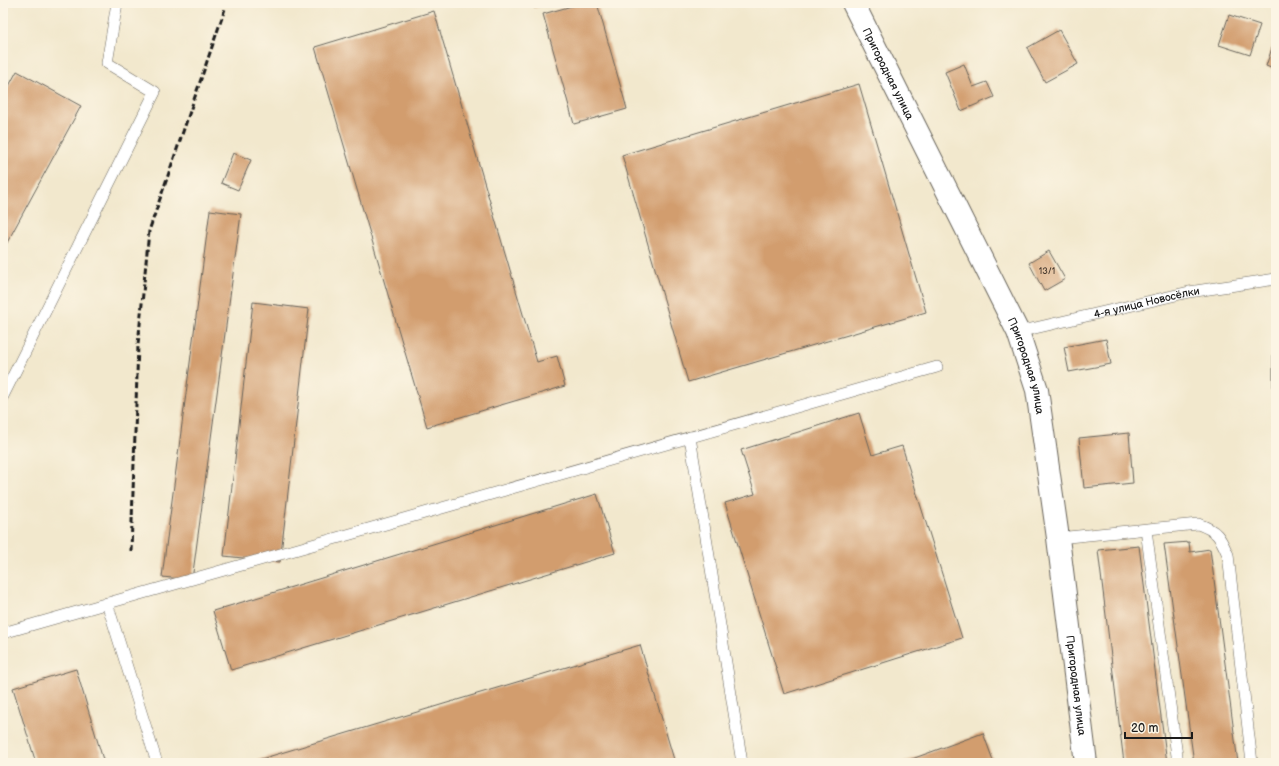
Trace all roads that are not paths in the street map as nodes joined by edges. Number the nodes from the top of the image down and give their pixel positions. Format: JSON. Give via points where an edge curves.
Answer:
{"nodes":[{"id":1,"x":117,"y":3,"type":"edge"},
{"id":2,"x":853,"y":3,"type":"edge"},
{"id":3,"x":1276,"y":279,"type":"edge"},
{"id":4,"x":1018,"y":332,"type":"junction"},
{"id":5,"x":937,"y":367,"type":"dead end"},
{"id":6,"x":3,"y":396,"type":"edge"},
{"id":7,"x":690,"y":437,"type":"junction"},
{"id":8,"x":1146,"y":530,"type":"junction"},
{"id":9,"x":1058,"y":538,"type":"junction"},
{"id":10,"x":107,"y":603,"type":"junction"},
{"id":11,"x":3,"y":633,"type":"edge"},
{"id":12,"x":157,"y":763,"type":"edge"},
{"id":13,"x":742,"y":763,"type":"edge"},
{"id":14,"x":1086,"y":763,"type":"edge"},
{"id":15,"x":1178,"y":763,"type":"edge"},
{"id":16,"x":1252,"y":763,"type":"edge"}],
"edges":[{"from":1,"to":6,"type":"lane","via":[[107,63],[155,92]]},
{"from":2,"to":4,"type":"street","name":"Пригородная улица"},
{"from":3,"to":4,"type":"lane","name":"4-я улица Новосёлки","via":[[1189,292]]},
{"from":4,"to":9,"type":"street","name":"Пригородная улица","via":[[1037,390]]},
{"from":5,"to":7,"type":"lane"},
{"from":7,"to":10,"type":"lane"},
{"from":7,"to":13,"type":"lane"},
{"from":8,"to":9,"type":"lane"},
{"from":8,"to":15,"type":"lane"},
{"from":8,"to":16,"type":"lane","via":[[1198,524],[1211,529],[1221,539],[1228,555]]},
{"from":9,"to":14,"type":"street","name":"Пригородная улица"},
{"from":10,"to":11,"type":"lane"},
{"from":10,"to":12,"type":"lane"}]}
